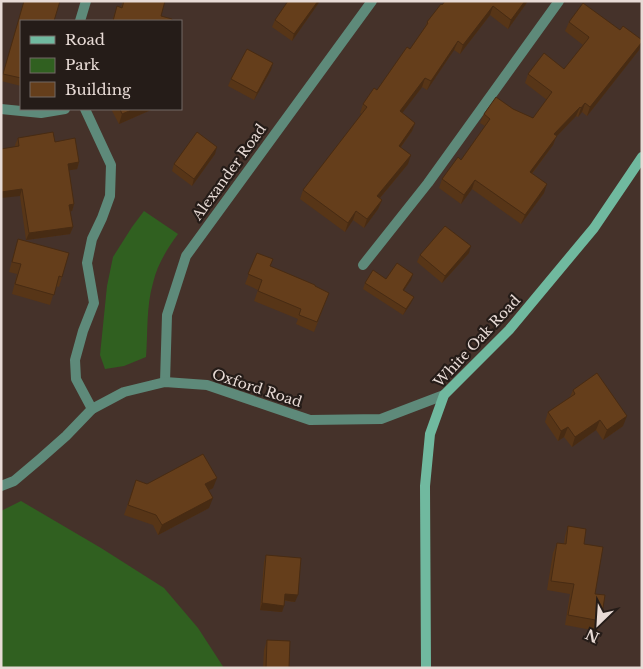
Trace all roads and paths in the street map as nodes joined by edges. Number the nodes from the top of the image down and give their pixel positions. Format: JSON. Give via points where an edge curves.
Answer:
{"nodes":[{"id":1,"x":86,"y":1,"type":"edge"},
{"id":2,"x":372,"y":1,"type":"edge"},
{"id":3,"x":560,"y":1,"type":"edge"},
{"id":4,"x":80,"y":20,"type":"edge"},
{"id":5,"x":1,"y":109,"type":"edge"},
{"id":6,"x":57,"y":110,"type":"edge"},
{"id":7,"x":85,"y":110,"type":"edge"},
{"id":8,"x":642,"y":157,"type":"edge"},
{"id":9,"x":363,"y":265,"type":"dead end"},
{"id":10,"x":165,"y":382,"type":"junction"},
{"id":11,"x":444,"y":395,"type":"junction"},
{"id":12,"x":92,"y":409,"type":"junction"},
{"id":13,"x":1,"y":486,"type":"edge"},
{"id":14,"x":426,"y":668,"type":"edge"}],
"edges":[{"from":1,"to":4,"type":"street"},
{"from":2,"to":10,"type":"street","name":"Alexander Road","via":[[186,256],[166,315]]},
{"from":3,"to":9,"type":"street","via":[[428,183]]},
{"from":5,"to":6,"type":"street"},
{"from":7,"to":12,"type":"street","via":[[111,165],[110,196],[92,239],[87,263],[94,302],[75,360],[76,379]]},
{"from":8,"to":11,"type":"street","name":"White Oak Road","via":[[594,228],[509,330]]},
{"from":10,"to":11,"type":"street","name":"Oxford Road","via":[[207,385],[310,420],[380,419]]},
{"from":10,"to":12,"type":"street","name":"Oxford Road","via":[[124,392]]},
{"from":11,"to":14,"type":"street","name":"White Oak Road","via":[[430,434],[425,486]]},
{"from":12,"to":13,"type":"street","name":"Oxford Road","via":[[34,465],[14,481]]}]}
